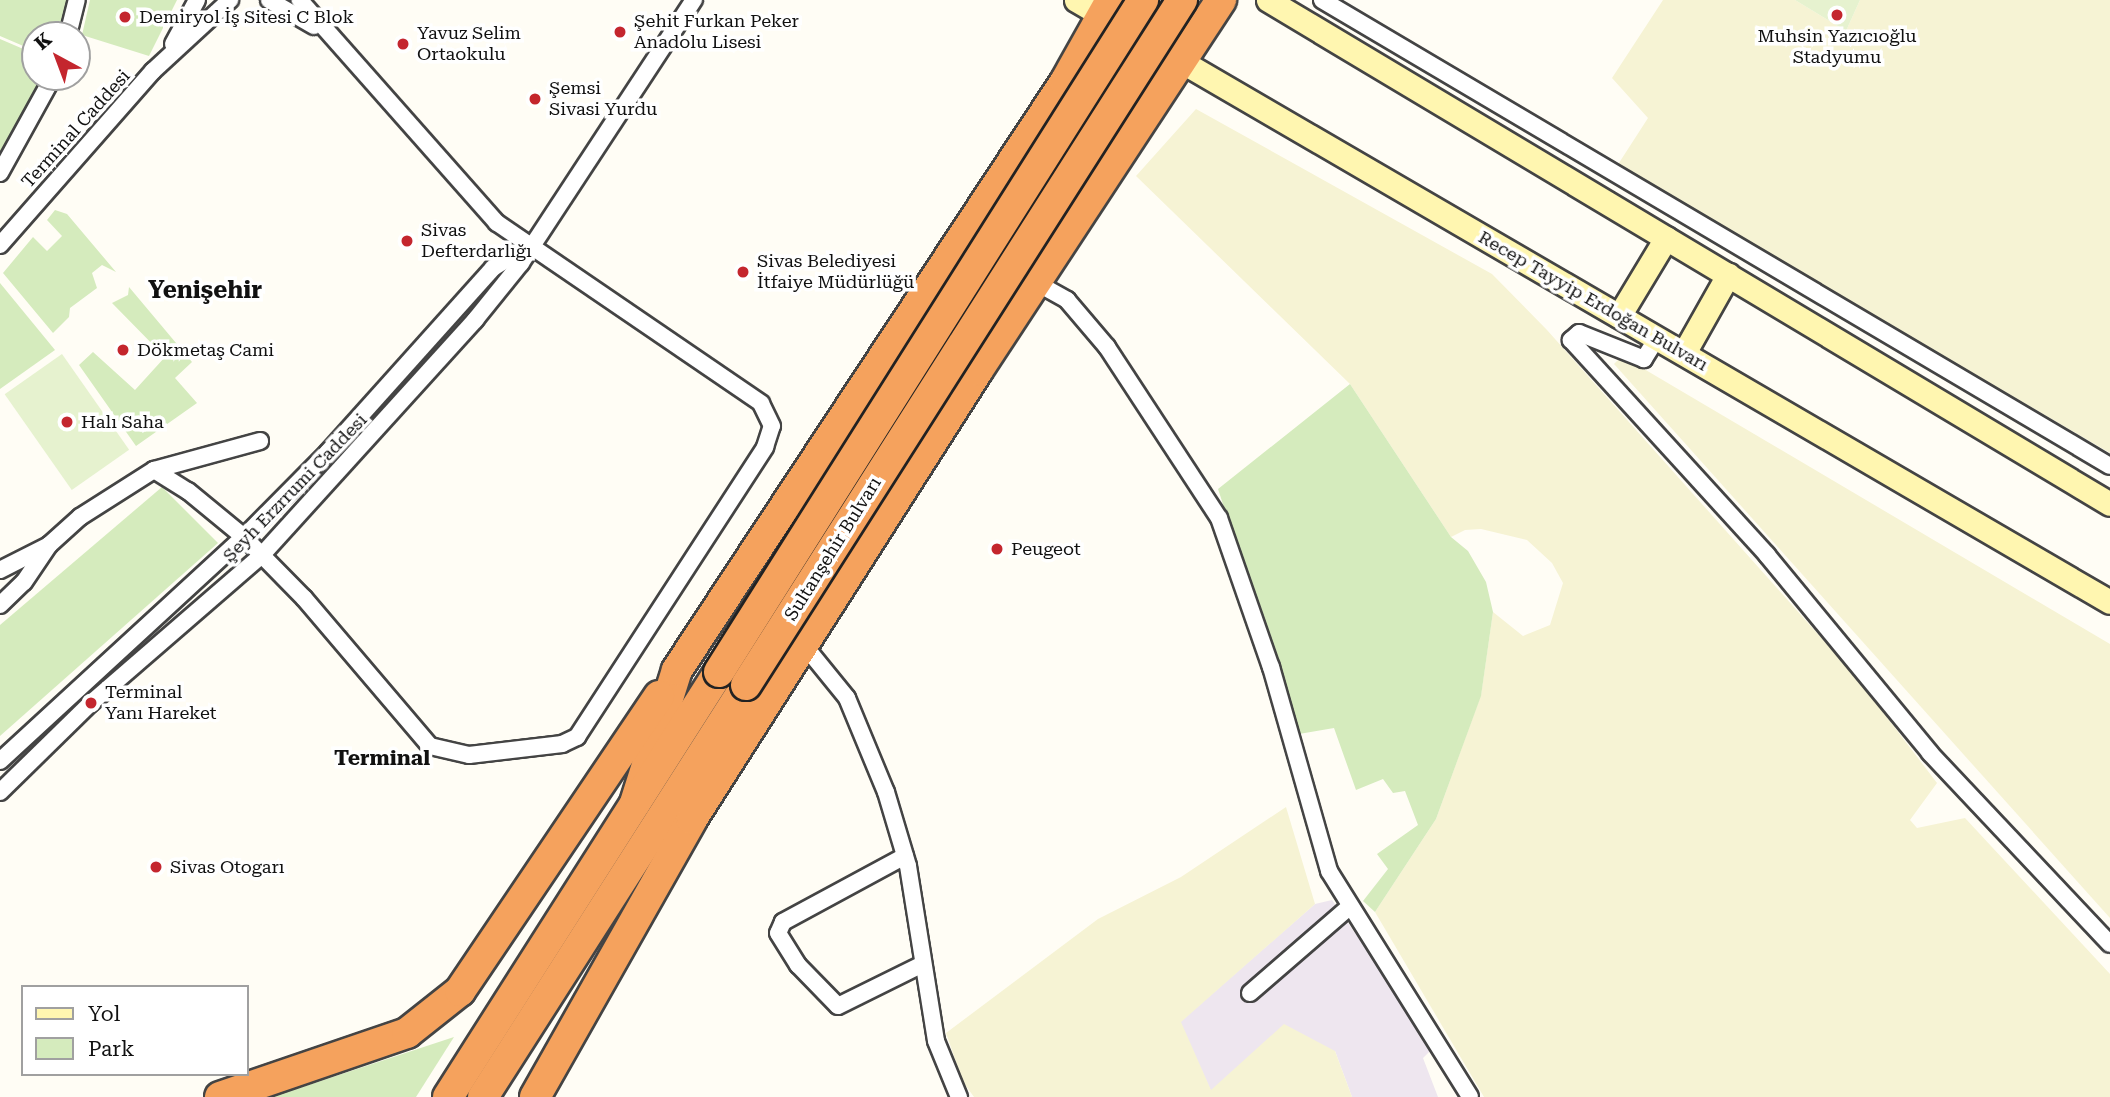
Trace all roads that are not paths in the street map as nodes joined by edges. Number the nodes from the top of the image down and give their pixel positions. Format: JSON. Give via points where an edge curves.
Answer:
{"nodes":[{"id":1,"x":77,"y":0,"type":"edge"},
{"id":2,"x":197,"y":0,"type":"edge"},
{"id":3,"x":230,"y":0,"type":"edge"},
{"id":4,"x":268,"y":0,"type":"edge"},
{"id":5,"x":300,"y":0,"type":"edge"},
{"id":6,"x":694,"y":0,"type":"edge"},
{"id":7,"x":1076,"y":0,"type":"edge"},
{"id":8,"x":1143,"y":0,"type":"edge"},
{"id":9,"x":1182,"y":0,"type":"edge"},
{"id":10,"x":1221,"y":0,"type":"edge"},
{"id":11,"x":1268,"y":0,"type":"edge"},
{"id":12,"x":1322,"y":0,"type":"edge"},
{"id":13,"x":1105,"y":9,"type":"edge"},
{"id":14,"x":72,"y":21,"type":"edge"},
{"id":15,"x":325,"y":33,"type":"junction"},
{"id":16,"x":1181,"y":61,"type":"junction"},
{"id":17,"x":153,"y":71,"type":"junction"},
{"id":18,"x":45,"y":91,"type":"edge"},
{"id":19,"x":0,"y":173,"type":"edge"},
{"id":20,"x":1717,"y":235,"type":"junction"},
{"id":21,"x":1666,"y":238,"type":"junction"},
{"id":22,"x":531,"y":244,"type":"junction"},
{"id":23,"x":0,"y":245,"type":"edge"},
{"id":24,"x":1700,"y":258,"type":"junction"},
{"id":25,"x":1728,"y":275,"type":"junction"},
{"id":26,"x":1035,"y":282,"type":"junction"},
{"id":27,"x":1619,"y":316,"type":"junction"},
{"id":28,"x":1657,"y":338,"type":"junction"},
{"id":29,"x":1684,"y":353,"type":"junction"},
{"id":30,"x":260,"y":441,"type":"dead end"},
{"id":31,"x":2110,"y":466,"type":"edge"},
{"id":32,"x":154,"y":470,"type":"junction"},
{"id":33,"x":2110,"y":504,"type":"edge"},
{"id":34,"x":244,"y":537,"type":"junction"},
{"id":35,"x":49,"y":545,"type":"junction"},
{"id":36,"x":261,"y":556,"type":"junction"},
{"id":37,"x":0,"y":570,"type":"edge"},
{"id":38,"x":2110,"y":602,"type":"edge"},
{"id":39,"x":0,"y":605,"type":"edge"},
{"id":40,"x":804,"y":645,"type":"junction"},
{"id":41,"x":677,"y":670,"type":"junction"},
{"id":42,"x":0,"y":761,"type":"edge"},
{"id":43,"x":0,"y":792,"type":"edge"},
{"id":44,"x":635,"y":803,"type":"junction"},
{"id":45,"x":692,"y":819,"type":"junction"},
{"id":46,"x":905,"y":856,"type":"junction"},
{"id":47,"x":1348,"y":908,"type":"junction"},
{"id":48,"x":2110,"y":944,"type":"edge"},
{"id":49,"x":923,"y":964,"type":"junction"},
{"id":50,"x":1250,"y":993,"type":"dead end"},
{"id":51,"x":220,"y":1097,"type":"edge"},
{"id":52,"x":448,"y":1097,"type":"edge"},
{"id":53,"x":485,"y":1097,"type":"edge"},
{"id":54,"x":535,"y":1097,"type":"edge"},
{"id":55,"x":959,"y":1097,"type":"edge"},
{"id":56,"x":1470,"y":1097,"type":"edge"}],
"edges":[{"from":1,"to":14,"type":"street"},
{"from":2,"to":17,"type":"street","name":"Terminal Caddesi"},
{"from":3,"to":17,"type":"street","name":"Terminal Caddesi"},
{"from":4,"to":15,"type":"street"},
{"from":5,"to":15,"type":"street"},
{"from":6,"to":22,"type":"street","name":"Şeyh Erzrrumi Caddesi"},
{"from":7,"to":13,"type":"street","name":"Recep Tayyip Erdoğan Bulvarı"},
{"from":8,"to":44,"type":"highway","name":"Sultanşehir Bulvarı","bridge":true},
{"from":9,"to":53,"type":"highway","name":"Sultanşehir Bulvarı","bridge":true},
{"from":10,"to":16,"type":"highway"},
{"from":11,"to":21,"type":"street"},
{"from":12,"to":20,"type":"street"},
{"from":13,"to":16,"type":"street","name":"Recep Tayyip Erdoğan Bulvarı"},
{"from":13,"to":41,"type":"highway","via":[[1065,82]]},
{"from":15,"to":22,"type":"street","via":[[497,223]]},
{"from":16,"to":26,"type":"highway"},
{"from":16,"to":27,"type":"street","name":"Recep Tayyip Erdoğan Bulvarı"},
{"from":17,"to":23,"type":"street","name":"Terminal Caddesi"},
{"from":18,"to":19,"type":"street"},
{"from":20,"to":24,"type":"street"},
{"from":20,"to":31,"type":"street"},
{"from":21,"to":24,"type":"street"},
{"from":21,"to":27,"type":"street"},
{"from":22,"to":34,"type":"street","name":"Şeyh Erzrrumi Caddesi","via":[[493,268],[328,452]]},
{"from":22,"to":36,"type":"street","name":"Şeyh Erzrrumi Caddesi","via":[[507,283]]},
{"from":22,"to":36,"type":"street","via":[[761,403],[772,426],[765,447],[577,737],[562,744],[468,755],[430,746],[304,597]]},
{"from":24,"to":25,"type":"street"},
{"from":25,"to":29,"type":"street"},
{"from":25,"to":33,"type":"street"},
{"from":26,"to":40,"type":"highway"},
{"from":26,"to":47,"type":"street","via":[[1067,300],[1107,347],[1219,518],[1271,667],[1329,871]]},
{"from":27,"to":28,"type":"street","name":"Recep Tayyip Erdoğan Bulvarı"},
{"from":28,"to":29,"type":"street","name":"Recep Tayyip Erdoğan Bulvarı"},
{"from":28,"to":48,"type":"street","via":[[1644,359],[1579,332],[1571,340],[1767,555],[1930,753]]},
{"from":29,"to":38,"type":"street","name":"Recep Tayyip Erdoğan Bulvarı"},
{"from":30,"to":32,"type":"street"},
{"from":32,"to":34,"type":"street"},
{"from":32,"to":35,"type":"street","via":[[80,517]]},
{"from":34,"to":36,"type":"street"},
{"from":34,"to":42,"type":"street","name":"Şeyh Erzrrumi Caddesi"},
{"from":35,"to":37,"type":"street"},
{"from":35,"to":39,"type":"street","via":[[24,582]]},
{"from":36,"to":43,"type":"street","name":"Şeyh Erzrrumi Caddesi","via":[[91,703]]},
{"from":40,"to":45,"type":"highway"},
{"from":40,"to":46,"type":"street","via":[[847,698],[886,792]]},
{"from":41,"to":44,"type":"highway"},
{"from":41,"to":51,"type":"highway","via":[[460,991],[407,1033]]},
{"from":44,"to":52,"type":"highway","name":"Sultanşehir Bulvarı"},
{"from":45,"to":53,"type":"highway"},
{"from":45,"to":54,"type":"highway"},
{"from":46,"to":49,"type":"street"},
{"from":46,"to":49,"type":"street","via":[[783,922],[778,933],[798,965],[838,1006]]},
{"from":47,"to":50,"type":"street"},
{"from":47,"to":56,"type":"street"},
{"from":49,"to":55,"type":"street","via":[[936,1041]]}]}
